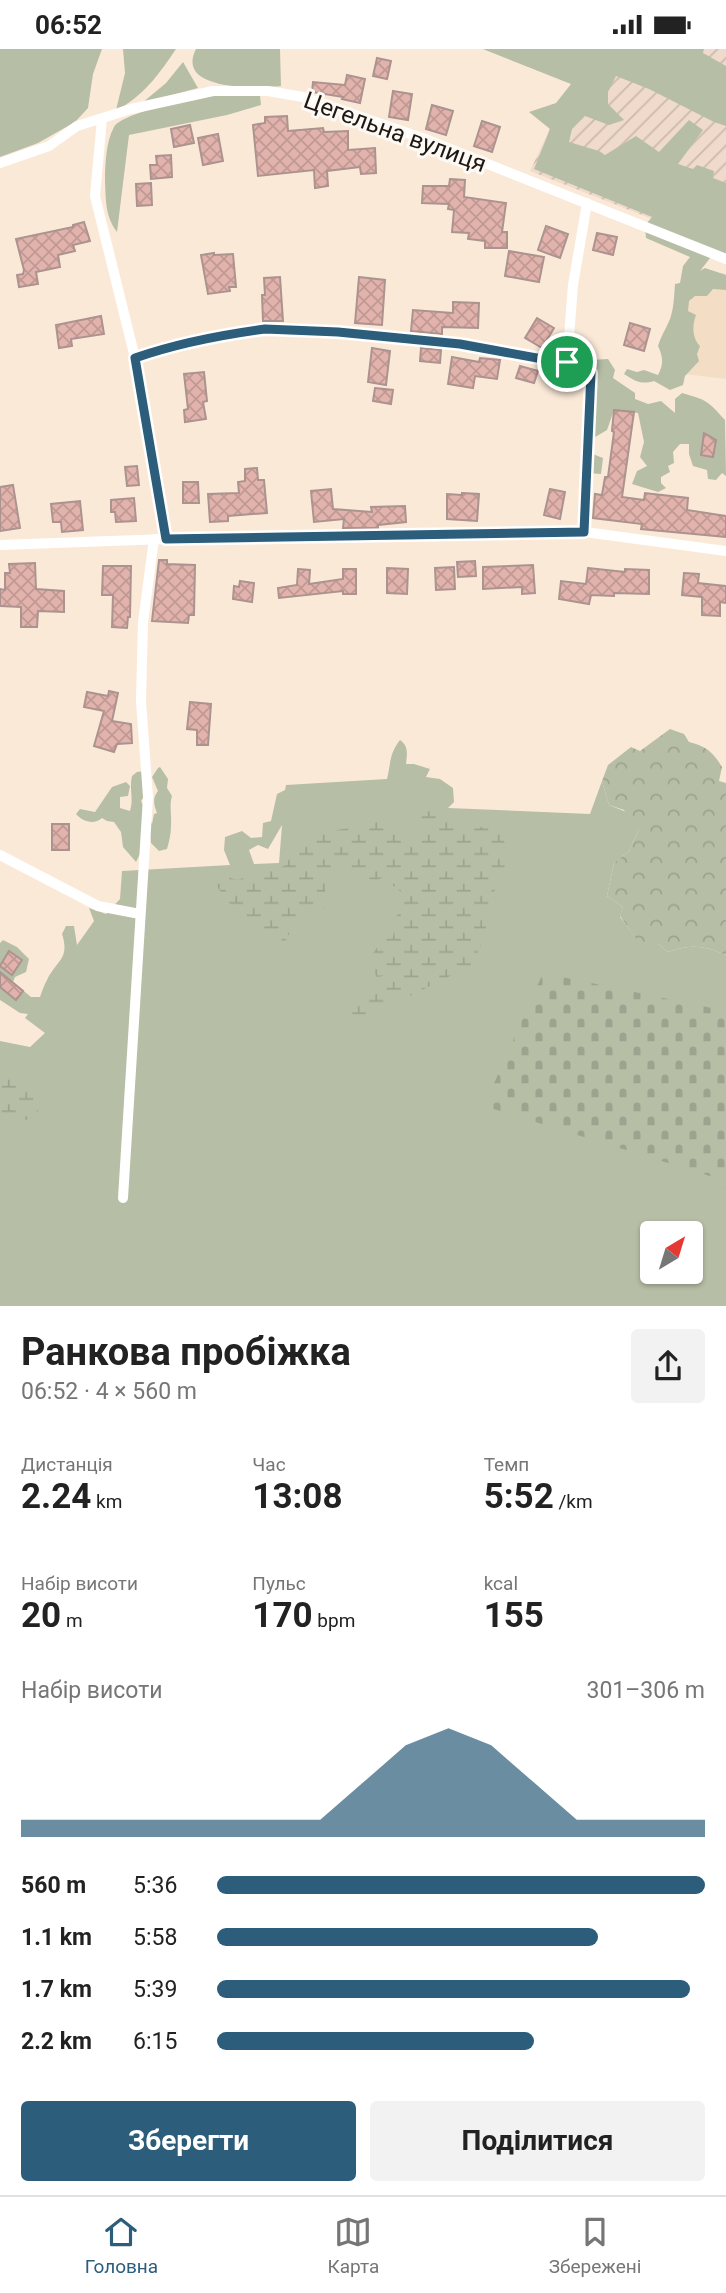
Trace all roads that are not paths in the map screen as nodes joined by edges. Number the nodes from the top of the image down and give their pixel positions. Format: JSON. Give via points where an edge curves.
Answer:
{"nodes":[{"id":1,"x":102,"y":119,"type":"junction"},
{"id":2,"x":0,"y":163,"type":"edge"},
{"id":3,"x":587,"y":203,"type":"junction"},
{"id":4,"x":726,"y":259,"type":"edge"},
{"id":5,"x":135,"y":358,"type":"junction"},
{"id":6,"x":567,"y":362,"type":"junction"},
{"id":7,"x":584,"y":532,"type":"junction"},
{"id":8,"x":154,"y":539,"type":"junction"},
{"id":9,"x":166,"y":539,"type":"junction"},
{"id":10,"x":0,"y":545,"type":"edge"},
{"id":11,"x":726,"y":551,"type":"edge"},
{"id":12,"x":0,"y":855,"type":"edge"},
{"id":13,"x":140,"y":914,"type":"junction"},
{"id":14,"x":123,"y":1198,"type":"dead end"}],
"edges":[{"from":1,"to":2,"type":"street","name":"Цегельна вулиця","via":[[78,126],[49,146]]},
{"from":1,"to":3,"type":"street","name":"Цегельна вулиця","via":[[213,91],[303,97]]},
{"from":1,"to":5,"type":"street","via":[[95,196]]},
{"from":3,"to":4,"type":"street","name":"Цегельна вулиця"},
{"from":3,"to":6,"type":"street","via":[[573,285]]},
{"from":5,"to":6,"type":"street","via":[[208,337],[265,329],[460,344]]},
{"from":5,"to":9,"type":"street"},
{"from":6,"to":7,"type":"street","via":[[591,373]]},
{"from":7,"to":9,"type":"street"},
{"from":7,"to":11,"type":"street"},
{"from":8,"to":9,"type":"street"},
{"from":8,"to":10,"type":"street"},
{"from":8,"to":13,"type":"street","via":[[143,622],[141,701],[148,797]]},
{"from":12,"to":13,"type":"street","via":[[98,906]]},
{"from":13,"to":14,"type":"street"}]}
